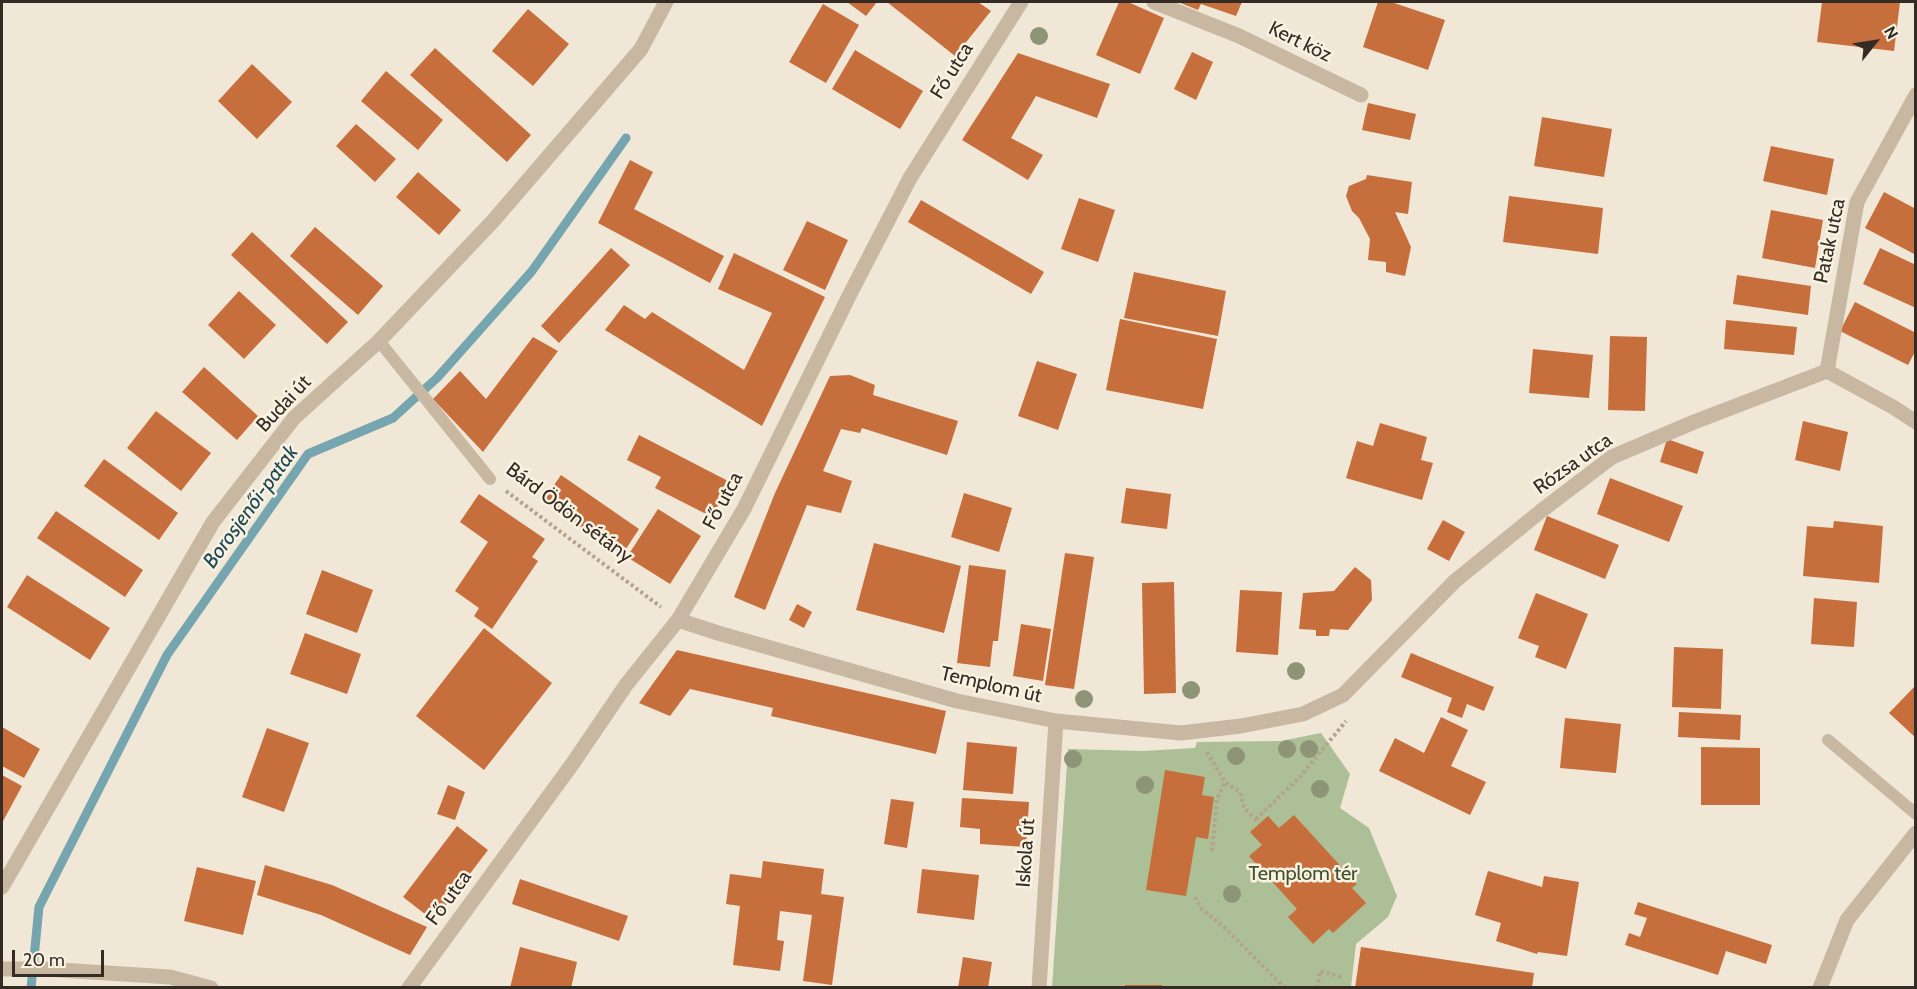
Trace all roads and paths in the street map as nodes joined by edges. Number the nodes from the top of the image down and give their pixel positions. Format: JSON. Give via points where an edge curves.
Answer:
{"nodes":[{"id":1,"x":666,"y":2,"type":"edge"},
{"id":2,"x":1021,"y":2,"type":"edge"},
{"id":3,"x":1154,"y":2,"type":"edge"},
{"id":4,"x":1360,"y":95,"type":"dead end"},
{"id":5,"x":1916,"y":95,"type":"edge"},
{"id":6,"x":379,"y":341,"type":"junction"},
{"id":7,"x":1827,"y":371,"type":"junction"},
{"id":8,"x":1916,"y":422,"type":"edge"},
{"id":9,"x":490,"y":479,"type":"joint"},
{"id":10,"x":678,"y":620,"type":"junction"},
{"id":11,"x":1303,"y":714,"type":"joint"},
{"id":12,"x":1346,"y":721,"type":"dead end"},
{"id":13,"x":1056,"y":722,"type":"junction"},
{"id":14,"x":1828,"y":740,"type":"dead end"},
{"id":15,"x":1211,"y":761,"type":"dead end"},
{"id":16,"x":1226,"y":782,"type":"junction"},
{"id":17,"x":1916,"y":814,"type":"edge"},
{"id":18,"x":1916,"y":833,"type":"edge"},
{"id":19,"x":1212,"y":851,"type":"dead end"},
{"id":20,"x":2,"y":887,"type":"edge"},
{"id":21,"x":1195,"y":897,"type":"dead end"},
{"id":22,"x":5,"y":969,"type":"edge"},
{"id":23,"x":1341,"y":977,"type":"dead end"},
{"id":24,"x":211,"y":987,"type":"edge"},
{"id":25,"x":409,"y":987,"type":"edge"},
{"id":26,"x":1039,"y":987,"type":"edge"},
{"id":27,"x":1285,"y":987,"type":"edge"},
{"id":28,"x":1317,"y":987,"type":"edge"},
{"id":29,"x":1820,"y":987,"type":"edge"}],
"edges":[{"from":1,"to":6,"type":"street","name":"Budai út","via":[[641,49],[493,221]]},
{"from":2,"to":10,"type":"street","name":"Fő utca","via":[[910,178],[744,509]]},
{"from":3,"to":4,"type":"street","name":"Kert köz","via":[[1239,36]]},
{"from":5,"to":7,"type":"street","name":"Patak utca","via":[[1857,202]]},
{"from":6,"to":9,"type":"lane","name":"Bárd Ödön sétány"},
{"from":6,"to":20,"type":"street","name":"Budai út","via":[[294,418],[213,522]]},
{"from":7,"to":8,"type":"street"},
{"from":7,"to":11,"type":"street","name":"Rózsa utca","via":[[1612,458],[1455,581],[1343,695]]},
{"from":9,"to":10,"type":"path","name":"Bárd Ödön sétány"},
{"from":10,"to":13,"type":"street","name":"Templom út","via":[[957,701]]},
{"from":10,"to":25,"type":"street","name":"Fő utca"},
{"from":11,"to":13,"type":"street","name":"Templom út","via":[[1181,733]]},
{"from":12,"to":16,"type":"path","via":[[1257,821],[1244,808],[1240,792]]},
{"from":13,"to":26,"type":"street","name":"Iskola út"},
{"from":14,"to":17,"type":"lane"},
{"from":15,"to":16,"type":"path"},
{"from":16,"to":19,"type":"path","via":[[1217,799]]},
{"from":18,"to":29,"type":"street","via":[[1847,920]]},
{"from":21,"to":27,"type":"path","via":[[1202,909]]},
{"from":22,"to":24,"type":"street","via":[[170,976]]},
{"from":23,"to":28,"type":"path","via":[[1320,971]]}]}
